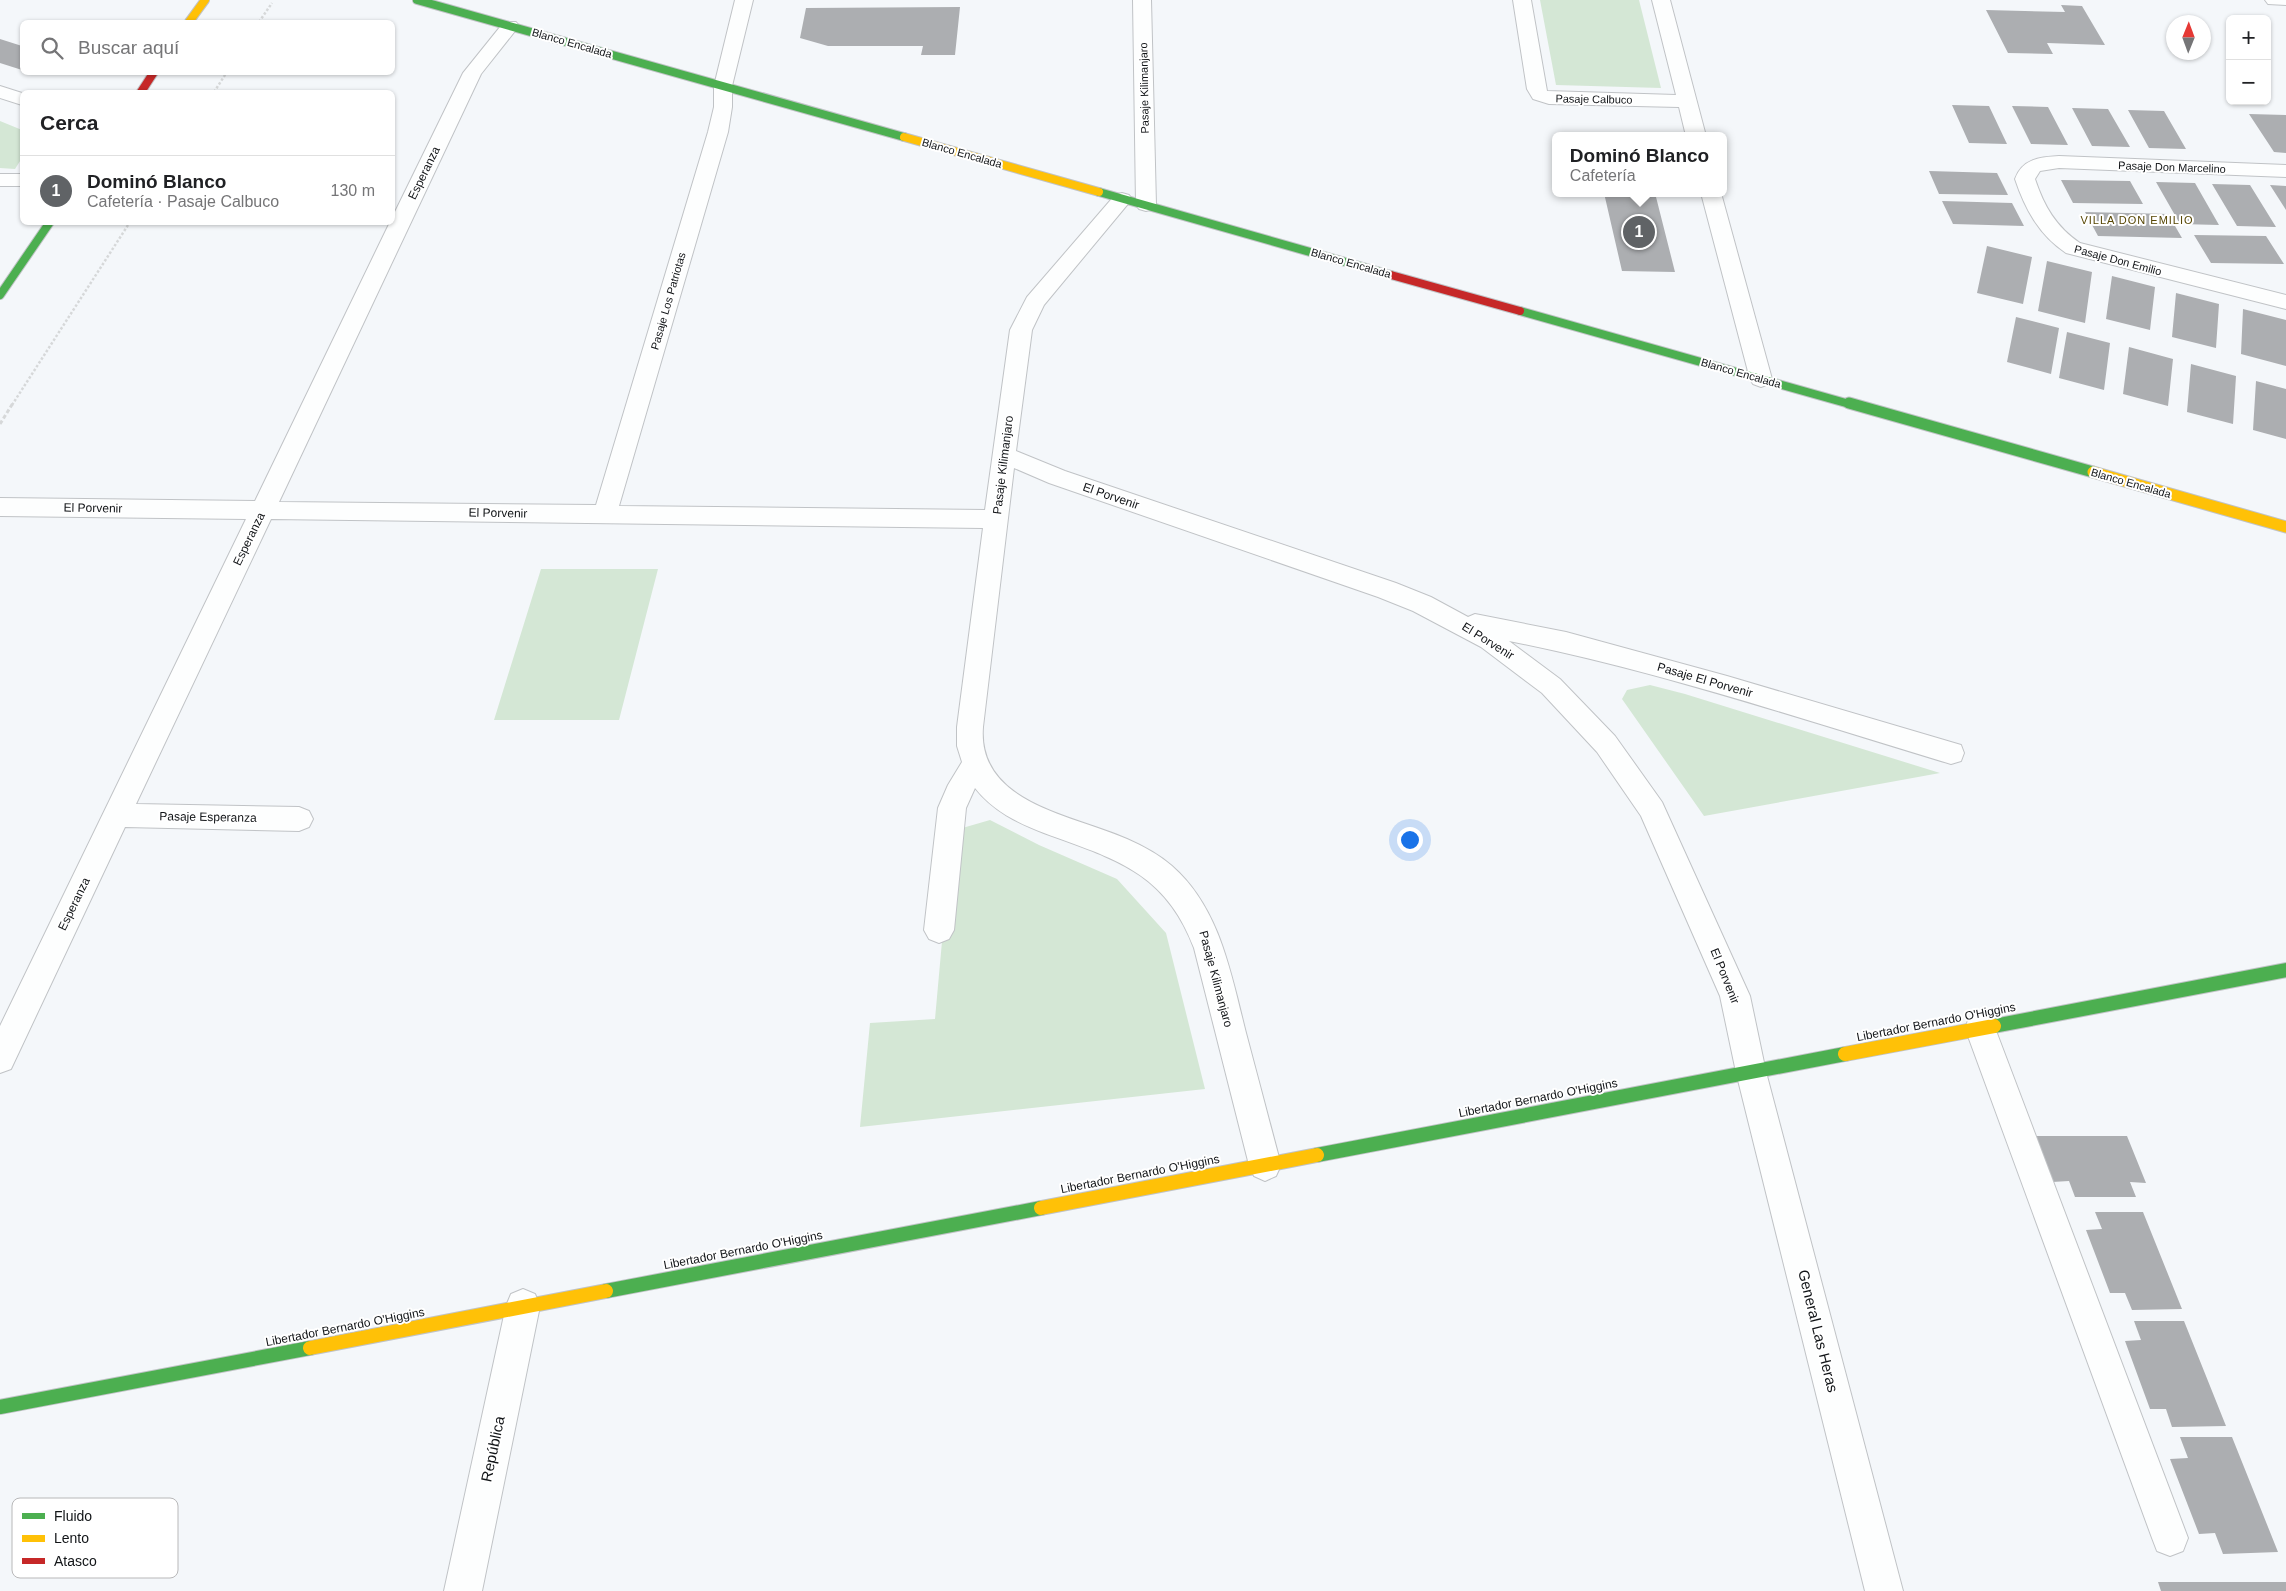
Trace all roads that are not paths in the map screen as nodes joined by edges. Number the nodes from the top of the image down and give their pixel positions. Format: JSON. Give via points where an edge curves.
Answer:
{"nodes":[{"id":1,"x":205,"y":0,"type":"edge"},
{"id":2,"x":417,"y":0,"type":"edge"},
{"id":3,"x":744,"y":0,"type":"edge"},
{"id":4,"x":1142,"y":0,"type":"edge"},
{"id":5,"x":1522,"y":0,"type":"edge"},
{"id":6,"x":1661,"y":0,"type":"edge"},
{"id":7,"x":2274,"y":0,"type":"edge"},
{"id":8,"x":2286,"y":0,"type":"edge"},
{"id":9,"x":190,"y":20,"type":"edge"},
{"id":10,"x":510,"y":26,"type":"junction"},
{"id":11,"x":152,"y":75,"type":"edge"},
{"id":12,"x":723,"y":86,"type":"junction"},
{"id":13,"x":142,"y":90,"type":"edge"},
{"id":14,"x":0,"y":92,"type":"edge"},
{"id":15,"x":20,"y":98,"type":"edge"},
{"id":16,"x":1686,"y":101,"type":"junction"},
{"id":17,"x":1695,"y":132,"type":"edge"},
{"id":18,"x":2059,"y":162,"type":"joint"},
{"id":19,"x":2286,"y":171,"type":"edge"},
{"id":20,"x":0,"y":180,"type":"edge"},
{"id":21,"x":20,"y":180,"type":"edge"},
{"id":22,"x":1712,"y":197,"type":"edge"},
{"id":23,"x":1134,"y":202,"type":"junction"},
{"id":24,"x":48,"y":225,"type":"edge"},
{"id":25,"x":0,"y":295,"type":"edge"},
{"id":26,"x":2286,"y":302,"type":"edge"},
{"id":27,"x":1761,"y":379,"type":"junction"},
{"id":28,"x":1004,"y":455,"type":"junction"},
{"id":29,"x":0,"y":507,"type":"edge"},
{"id":30,"x":263,"y":510,"type":"junction"},
{"id":31,"x":605,"y":514,"type":"junction"},
{"id":32,"x":996,"y":519,"type":"junction"},
{"id":33,"x":2286,"y":527,"type":"edge"},
{"id":34,"x":1456,"y":621,"type":"junction"},
{"id":35,"x":1951,"y":753,"type":"dead end"},
{"id":36,"x":975,"y":764,"type":"junction"},
{"id":37,"x":117,"y":815,"type":"junction"},
{"id":38,"x":299,"y":819,"type":"dead end"},
{"id":39,"x":939,"y":930,"type":"dead end"},
{"id":40,"x":2286,"y":970,"type":"edge"},
{"id":41,"x":1980,"y":1028,"type":"junction"},
{"id":42,"x":0,"y":1059,"type":"edge"},
{"id":43,"x":1751,"y":1072,"type":"junction"},
{"id":44,"x":1265,"y":1165,"type":"junction"},
{"id":45,"x":523,"y":1306,"type":"junction"},
{"id":46,"x":0,"y":1407,"type":"edge"},
{"id":47,"x":2170,"y":1538,"type":"dead end"},
{"id":48,"x":463,"y":1591,"type":"edge"},
{"id":49,"x":1884,"y":1591,"type":"edge"}],
"edges":[{"from":1,"to":9,"type":"street"},
{"from":2,"to":10,"type":"street","name":"Blanco Encalada"},
{"from":3,"to":12,"type":"street","name":"Pasaje Los Patriotas"},
{"from":4,"to":23,"type":"street","name":"Pasaje Kilimanjaro"},
{"from":5,"to":16,"type":"street","name":"Pasaje Calbuco","via":[[1536,89],[1540,95],[1549,98]]},
{"from":6,"to":16,"type":"street"},
{"from":7,"to":8,"type":"street"},
{"from":10,"to":12,"type":"street","name":"Blanco Encalada"},
{"from":10,"to":30,"type":"street","name":"Esperanza","via":[[472,73]]},
{"from":11,"to":13,"type":"street"},
{"from":12,"to":23,"type":"street","name":"Blanco Encalada"},
{"from":12,"to":31,"type":"street","name":"Pasaje Los Patriotas","via":[[718,132]]},
{"from":14,"to":15,"type":"street"},
{"from":16,"to":17,"type":"street"},
{"from":18,"to":19,"type":"street","name":"Pasaje Don Marcelino"},
{"from":18,"to":26,"type":"street","name":"Pasaje Don Emilio","via":[[2037,165],[2030,169],[2026,179],[2047,226],[2063,242],[2090,254]]},
{"from":20,"to":21,"type":"street"},
{"from":22,"to":27,"type":"street"},
{"from":23,"to":27,"type":"street","name":"Blanco Encalada"},
{"from":23,"to":28,"type":"street","name":"Pasaje Kilimanjaro","via":[[1045,289],[1028,315],[1018,345]]},
{"from":24,"to":25,"type":"street"},
{"from":27,"to":33,"type":"street","name":"Blanco Encalada"},
{"from":28,"to":32,"type":"street","name":"Pasaje Kilimanjaro"},
{"from":28,"to":34,"type":"street","name":"El Porvenir","via":[[1057,477],[1387,590]]},
{"from":29,"to":30,"type":"street","name":"El Porvenir"},
{"from":30,"to":31,"type":"street","name":"El Porvenir"},
{"from":30,"to":37,"type":"street","name":"Esperanza"},
{"from":31,"to":32,"type":"street","name":"El Porvenir"},
{"from":32,"to":36,"type":"street","name":"Pasaje Kilimanjaro","via":[[970,729],[970,747]]},
{"from":34,"to":35,"type":"street","name":"Pasaje El Porvenir","via":[[1566,642]]},
{"from":34,"to":43,"type":"street","name":"El Porvenir","via":[[1490,640],[1551,686],[1606,744],[1630,776],[1652,810],[1735,996]]},
{"from":36,"to":39,"type":"street","via":[[952,808]]},
{"from":36,"to":44,"type":"street","name":"Pasaje Kilimanjaro","via":[[985,782],[1017,809],[1137,857],[1156,870],[1189,905],[1209,948]]},
{"from":37,"to":38,"type":"street","name":"Pasaje Esperanza"},
{"from":37,"to":42,"type":"street","name":"Esperanza"},
{"from":40,"to":41,"type":"street","name":"Libertador Bernardo O'Higgins"},
{"from":41,"to":43,"type":"street","name":"Libertador Bernardo O'Higgins"},
{"from":41,"to":47,"type":"street"},
{"from":43,"to":44,"type":"street","name":"Libertador Bernardo O'Higgins"},
{"from":43,"to":49,"type":"street","name":"General Las Heras"},
{"from":44,"to":45,"type":"street","name":"Libertador Bernardo O'Higgins"},
{"from":45,"to":46,"type":"street","name":"Libertador Bernardo O'Higgins"},
{"from":45,"to":48,"type":"street","name":"República"}]}
